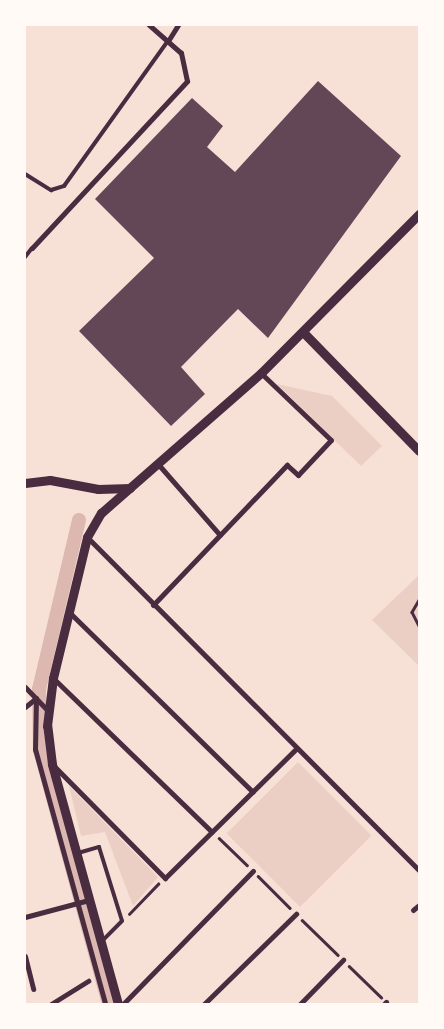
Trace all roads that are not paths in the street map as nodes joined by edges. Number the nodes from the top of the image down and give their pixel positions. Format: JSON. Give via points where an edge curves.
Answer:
{"nodes":[{"id":1,"x":149,"y":25,"type":"edge"},
{"id":2,"x":178,"y":25,"type":"edge"},
{"id":3,"x":168,"y":41,"type":"junction"},
{"id":4,"x":25,"y":174,"type":"edge"},
{"id":5,"x":419,"y":214,"type":"edge"},
{"id":6,"x":32,"y":248,"type":"joint"},
{"id":7,"x":25,"y":256,"type":"edge"},
{"id":8,"x":303,"y":332,"type":"junction"},
{"id":9,"x":261,"y":373,"type":"junction"},
{"id":10,"x":419,"y":451,"type":"edge"},
{"id":11,"x":158,"y":464,"type":"junction"},
{"id":12,"x":25,"y":483,"type":"edge"},
{"id":13,"x":130,"y":488,"type":"junction"},
{"id":14,"x":220,"y":535,"type":"junction"},
{"id":15,"x":86,"y":537,"type":"junction"},
{"id":16,"x":153,"y":604,"type":"junction"},
{"id":17,"x":68,"y":612,"type":"junction"},
{"id":18,"x":53,"y":678,"type":"junction"},
{"id":19,"x":25,"y":687,"type":"edge"},
{"id":20,"x":36,"y":698,"type":"junction"},
{"id":21,"x":25,"y":706,"type":"edge"},
{"id":22,"x":47,"y":710,"type":"junction"},
{"id":23,"x":297,"y":748,"type":"junction"},
{"id":24,"x":52,"y":764,"type":"junction"},
{"id":25,"x":253,"y":792,"type":"junction"},
{"id":26,"x":212,"y":832,"type":"junction"},
{"id":27,"x":76,"y":854,"type":"junction"},
{"id":28,"x":419,"y":870,"type":"edge"},
{"id":29,"x":253,"y":871,"type":"dead end"},
{"id":30,"x":89,"y":900,"type":"junction"},
{"id":31,"x":76,"y":903,"type":"junction"},
{"id":32,"x":419,"y":905,"type":"edge"},
{"id":33,"x":413,"y":910,"type":"dead end"},
{"id":34,"x":296,"y":914,"type":"dead end"},
{"id":35,"x":25,"y":917,"type":"edge"},
{"id":36,"x":101,"y":943,"type":"junction"},
{"id":37,"x":25,"y":956,"type":"edge"},
{"id":38,"x":343,"y":960,"type":"dead end"},
{"id":39,"x":88,"y":981,"type":"dead end"},
{"id":40,"x":33,"y":989,"type":"dead end"},
{"id":41,"x":52,"y":1004,"type":"edge"},
{"id":42,"x":105,"y":1004,"type":"edge"},
{"id":43,"x":118,"y":1004,"type":"edge"},
{"id":44,"x":123,"y":1004,"type":"edge"},
{"id":45,"x":204,"y":1004,"type":"edge"},
{"id":46,"x":300,"y":1004,"type":"edge"}],
"edges":[{"from":1,"to":3,"type":"street"},
{"from":2,"to":3,"type":"street"},
{"from":3,"to":4,"type":"lane","via":[[64,186],[51,190]]},
{"from":3,"to":6,"type":"street","via":[[181,53],[187,81]]},
{"from":5,"to":8,"type":"street"},
{"from":6,"to":7,"type":"lane"},
{"from":8,"to":9,"type":"street"},
{"from":8,"to":10,"type":"street"},
{"from":9,"to":11,"type":"street"},
{"from":9,"to":14,"type":"street","via":[[331,440],[298,475],[288,465]]},
{"from":11,"to":13,"type":"street"},
{"from":11,"to":14,"type":"street"},
{"from":12,"to":13,"type":"street","via":[[50,480],[98,489]]},
{"from":13,"to":15,"type":"street","via":[[101,513]]},
{"from":14,"to":16,"type":"street"},
{"from":15,"to":16,"type":"street"},
{"from":15,"to":17,"type":"street"},
{"from":16,"to":23,"type":"street"},
{"from":17,"to":18,"type":"street"},
{"from":17,"to":25,"type":"street"},
{"from":18,"to":22,"type":"street"},
{"from":18,"to":26,"type":"street"},
{"from":19,"to":20,"type":"street"},
{"from":20,"to":21,"type":"street"},
{"from":20,"to":22,"type":"street"},
{"from":20,"to":31,"type":"street","via":[[35,749]]},
{"from":22,"to":24,"type":"street"},
{"from":23,"to":25,"type":"street"},
{"from":23,"to":28,"type":"street"},
{"from":24,"to":26,"type":"street","via":[[164,878]]},
{"from":24,"to":27,"type":"street"},
{"from":25,"to":26,"type":"street"},
{"from":27,"to":30,"type":"street"},
{"from":27,"to":36,"type":"lane","via":[[99,847],[122,921]]},
{"from":29,"to":44,"type":"street"},
{"from":30,"to":31,"type":"street"},
{"from":30,"to":36,"type":"street"},
{"from":31,"to":35,"type":"street"},
{"from":31,"to":42,"type":"street"},
{"from":32,"to":33,"type":"street"},
{"from":34,"to":45,"type":"street"},
{"from":36,"to":43,"type":"street"},
{"from":37,"to":40,"type":"street"},
{"from":38,"to":46,"type":"street"},
{"from":39,"to":41,"type":"street"}]}
